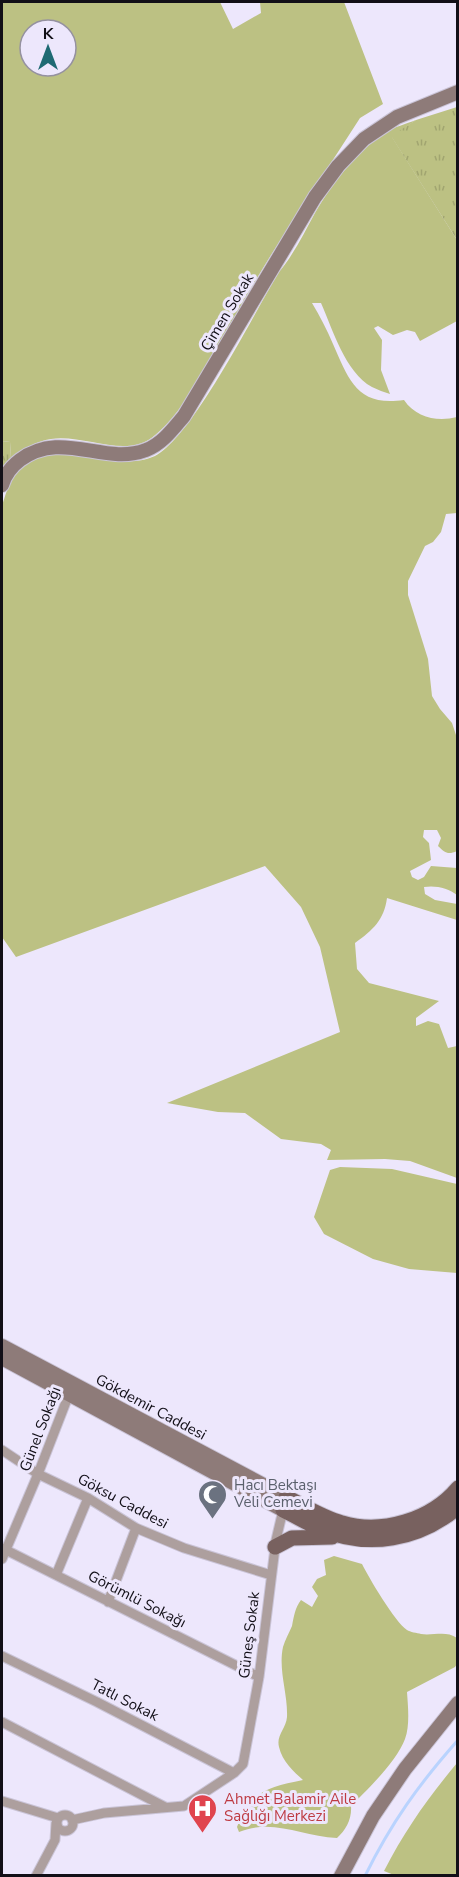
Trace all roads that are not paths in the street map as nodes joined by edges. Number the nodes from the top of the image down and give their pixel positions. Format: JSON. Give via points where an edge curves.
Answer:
{"nodes":[{"id":1,"x":458,"y":92,"type":"edge"},
{"id":2,"x":2,"y":485,"type":"edge"},
{"id":3,"x":2,"y":1346,"type":"edge"},
{"id":4,"x":2,"y":1358,"type":"edge"},
{"id":5,"x":71,"y":1390,"type":"junction"},
{"id":6,"x":2,"y":1450,"type":"edge"},
{"id":7,"x":38,"y":1474,"type":"junction"},
{"id":8,"x":458,"y":1488,"type":"edge"},
{"id":9,"x":88,"y":1498,"type":"junction"},
{"id":10,"x":285,"y":1504,"type":"junction"},
{"id":11,"x":458,"y":1507,"type":"edge"},
{"id":12,"x":136,"y":1528,"type":"junction"},
{"id":13,"x":343,"y":1536,"type":"junction"},
{"id":14,"x":275,"y":1547,"type":"junction"},
{"id":15,"x":3,"y":1552,"type":"edge"},
{"id":16,"x":56,"y":1575,"type":"junction"},
{"id":17,"x":271,"y":1575,"type":"junction"},
{"id":18,"x":108,"y":1602,"type":"junction"},
{"id":19,"x":2,"y":1656,"type":"edge"},
{"id":20,"x":259,"y":1677,"type":"junction"},
{"id":21,"x":458,"y":1703,"type":"edge"},
{"id":22,"x":2,"y":1722,"type":"edge"},
{"id":23,"x":234,"y":1773,"type":"junction"},
{"id":24,"x":2,"y":1801,"type":"edge"},
{"id":25,"x":167,"y":1808,"type":"junction"},
{"id":26,"x":72,"y":1820,"type":"junction"},
{"id":27,"x":57,"y":1821,"type":"junction"},
{"id":28,"x":68,"y":1831,"type":"junction"},
{"id":29,"x":55,"y":1840,"type":"junction"},
{"id":30,"x":36,"y":1875,"type":"edge"},
{"id":31,"x":341,"y":1875,"type":"edge"}],
"edges":[{"from":1,"to":2,"type":"main road","name":"Çimen Sokak","via":[[397,117],[364,140],[338,166],[315,197],[184,416],[160,442],[135,453],[44,448],[16,463]]},
{"from":3,"to":5,"type":"main road","name":"Gökdemir Caddesi"},
{"from":4,"to":5,"type":"main road"},
{"from":5,"to":7,"type":"street","name":"Günel Sokağı"},
{"from":5,"to":10,"type":"main road"},
{"from":6,"to":7,"type":"street","name":"Göksu Caddesi"},
{"from":7,"to":9,"type":"street","name":"Göksu Caddesi"},
{"from":7,"to":15,"type":"street","name":"Günel Sokağı"},
{"from":8,"to":10,"type":"main road","via":[[426,1514],[373,1527],[340,1523]]},
{"from":9,"to":12,"type":"street","name":"Göksu Caddesi"},
{"from":9,"to":16,"type":"street"},
{"from":10,"to":13,"type":"main road","via":[[321,1529]]},
{"from":10,"to":14,"type":"street","name":"Güneş Sokak"},
{"from":11,"to":13,"type":"main road","via":[[429,1527],[407,1535],[379,1540]]},
{"from":12,"to":17,"type":"street","name":"Göksu Caddesi","via":[[184,1548]]},
{"from":12,"to":18,"type":"street"},
{"from":13,"to":14,"type":"main road","via":[[292,1538]]},
{"from":14,"to":17,"type":"street","name":"Güneş Sokak"},
{"from":15,"to":16,"type":"street","name":"Görümlü Sokağı"},
{"from":16,"to":18,"type":"street","name":"Görümlü Sokağı"},
{"from":17,"to":20,"type":"street","name":"Güneş Sokak"},
{"from":18,"to":20,"type":"street","name":"Görümlü Sokağı"},
{"from":19,"to":23,"type":"street","name":"Tatlı Sokak"},
{"from":20,"to":23,"type":"street","name":"Güneş Sokak","via":[[243,1764]]},
{"from":21,"to":31,"type":"main road","via":[[373,1816]]},
{"from":22,"to":25,"type":"street"},
{"from":23,"to":25,"type":"street","via":[[184,1806]]},
{"from":24,"to":27,"type":"street"},
{"from":25,"to":26,"type":"street"},
{"from":26,"to":27,"type":"street","via":[[66,1815]]},
{"from":26,"to":28,"type":"street"},
{"from":27,"to":28,"type":"street","via":[[60,1830]]},
{"from":27,"to":29,"type":"street"},
{"from":28,"to":29,"type":"street"},
{"from":29,"to":30,"type":"street"}]}
